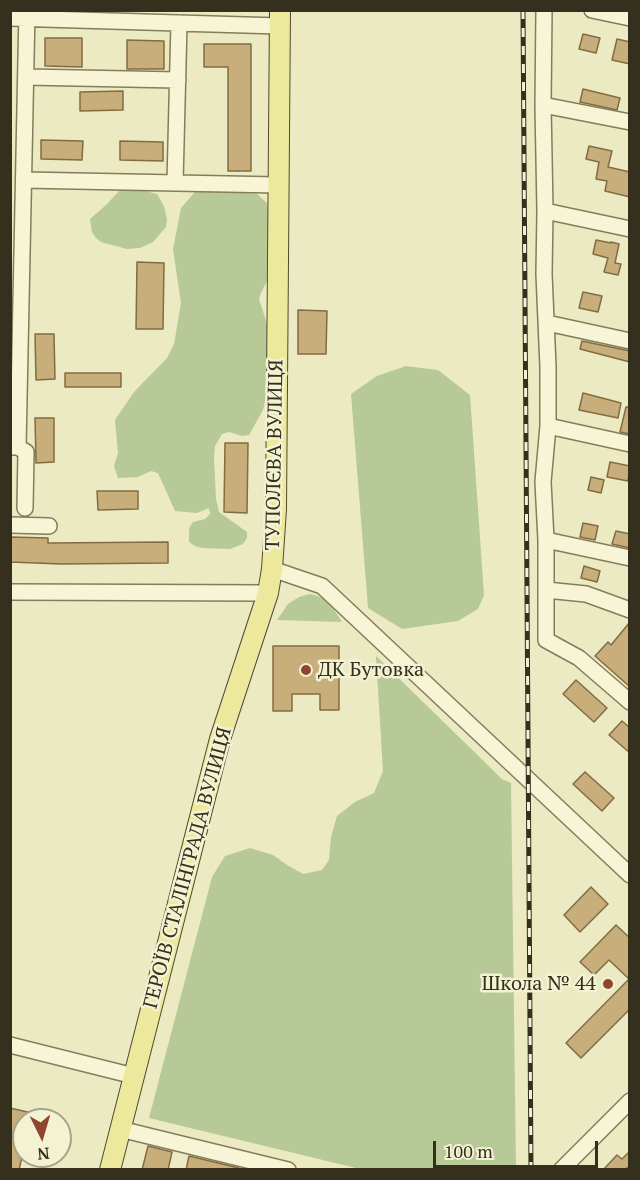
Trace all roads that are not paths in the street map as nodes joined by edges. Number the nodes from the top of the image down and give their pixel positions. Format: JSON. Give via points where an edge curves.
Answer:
{"nodes":[{"id":1,"x":544,"y":10,"type":"edge"},
{"id":2,"x":592,"y":10,"type":"edge"},
{"id":3,"x":27,"y":14,"type":"edge"},
{"id":4,"x":10,"y":18,"type":"edge"},
{"id":5,"x":280,"y":18,"type":"edge"},
{"id":6,"x":630,"y":18,"type":"edge"},
{"id":7,"x":179,"y":23,"type":"junction"},
{"id":8,"x":26,"y":77,"type":"junction"},
{"id":9,"x":178,"y":80,"type":"junction"},
{"id":10,"x":543,"y":105,"type":"junction"},
{"id":11,"x":630,"y":122,"type":"edge"},
{"id":12,"x":24,"y":180,"type":"junction"},
{"id":13,"x":175,"y":183,"type":"junction"},
{"id":14,"x":278,"y":185,"type":"junction"},
{"id":15,"x":545,"y":211,"type":"junction"},
{"id":16,"x":630,"y":229,"type":"edge"},
{"id":17,"x":546,"y":323,"type":"junction"},
{"id":18,"x":630,"y":340,"type":"edge"},
{"id":19,"x":548,"y":426,"type":"junction"},
{"id":20,"x":630,"y":444,"type":"edge"},
{"id":21,"x":14,"y":447,"type":"edge"},
{"id":22,"x":25,"y":508,"type":"dead end"},
{"id":23,"x":10,"y":525,"type":"edge"},
{"id":24,"x":49,"y":526,"type":"dead end"},
{"id":25,"x":546,"y":540,"type":"junction"},
{"id":26,"x":630,"y":558,"type":"edge"},
{"id":27,"x":272,"y":569,"type":"junction"},
{"id":28,"x":546,"y":590,"type":"junction"},
{"id":29,"x":10,"y":592,"type":"edge"},
{"id":30,"x":268,"y":593,"type":"junction"},
{"id":31,"x":630,"y":610,"type":"edge"},
{"id":32,"x":630,"y":702,"type":"edge"},
{"id":33,"x":630,"y":875,"type":"edge"},
{"id":34,"x":10,"y":1045,"type":"edge"},
{"id":35,"x":134,"y":1076,"type":"junction"},
{"id":36,"x":630,"y":1101,"type":"edge"},
{"id":37,"x":120,"y":1129,"type":"junction"},
{"id":38,"x":110,"y":1170,"type":"edge"},
{"id":39,"x":288,"y":1170,"type":"edge"},
{"id":40,"x":561,"y":1170,"type":"edge"}],
"edges":[{"from":1,"to":10,"type":"street"},
{"from":2,"to":6,"type":"street"},
{"from":3,"to":4,"type":"street"},
{"from":3,"to":7,"type":"street"},
{"from":3,"to":8,"type":"street"},
{"from":5,"to":7,"type":"street"},
{"from":5,"to":14,"type":"main road","name":"ТУПОЛЄВА ВУЛИЦЯ"},
{"from":7,"to":9,"type":"street"},
{"from":8,"to":9,"type":"street"},
{"from":8,"to":12,"type":"street"},
{"from":9,"to":13,"type":"street"},
{"from":10,"to":11,"type":"street"},
{"from":10,"to":15,"type":"street"},
{"from":12,"to":13,"type":"street"},
{"from":12,"to":21,"type":"street"},
{"from":13,"to":14,"type":"street"},
{"from":14,"to":27,"type":"main road","name":"ТУПОЛЄВА ВУЛИЦЯ","via":[[276,509]]},
{"from":15,"to":16,"type":"street"},
{"from":15,"to":17,"type":"street"},
{"from":17,"to":18,"type":"street"},
{"from":17,"to":19,"type":"street"},
{"from":19,"to":20,"type":"street"},
{"from":19,"to":25,"type":"street","via":[[543,482]]},
{"from":21,"to":22,"type":"street","via":[[26,452]]},
{"from":23,"to":24,"type":"street"},
{"from":25,"to":26,"type":"street"},
{"from":25,"to":28,"type":"street"},
{"from":27,"to":30,"type":"main road","name":"ГЕРОЇВ СТАЛІНГРАДА ВУЛИЦЯ"},
{"from":27,"to":33,"type":"street","name":"ТУПОЛЄВА ВУЛИЦЯ","via":[[322,586]]},
{"from":28,"to":31,"type":"street","via":[[586,594]]},
{"from":28,"to":32,"type":"street","via":[[546,640],[579,658]]},
{"from":29,"to":30,"type":"street"},
{"from":30,"to":35,"type":"main road","name":"ГЕРОЇВ СТАЛІНГРАДА ВУЛИЦЯ","via":[[220,739]]},
{"from":34,"to":35,"type":"street"},
{"from":35,"to":37,"type":"main road","name":"ГЕРОЇВ СТАЛІНГРАДА ВУЛИЦЯ"},
{"from":36,"to":40,"type":"street"},
{"from":37,"to":38,"type":"main road","name":"ГЕРОЇВ СТАЛІНГРАДА ВУЛИЦЯ"},
{"from":37,"to":39,"type":"street"}]}
